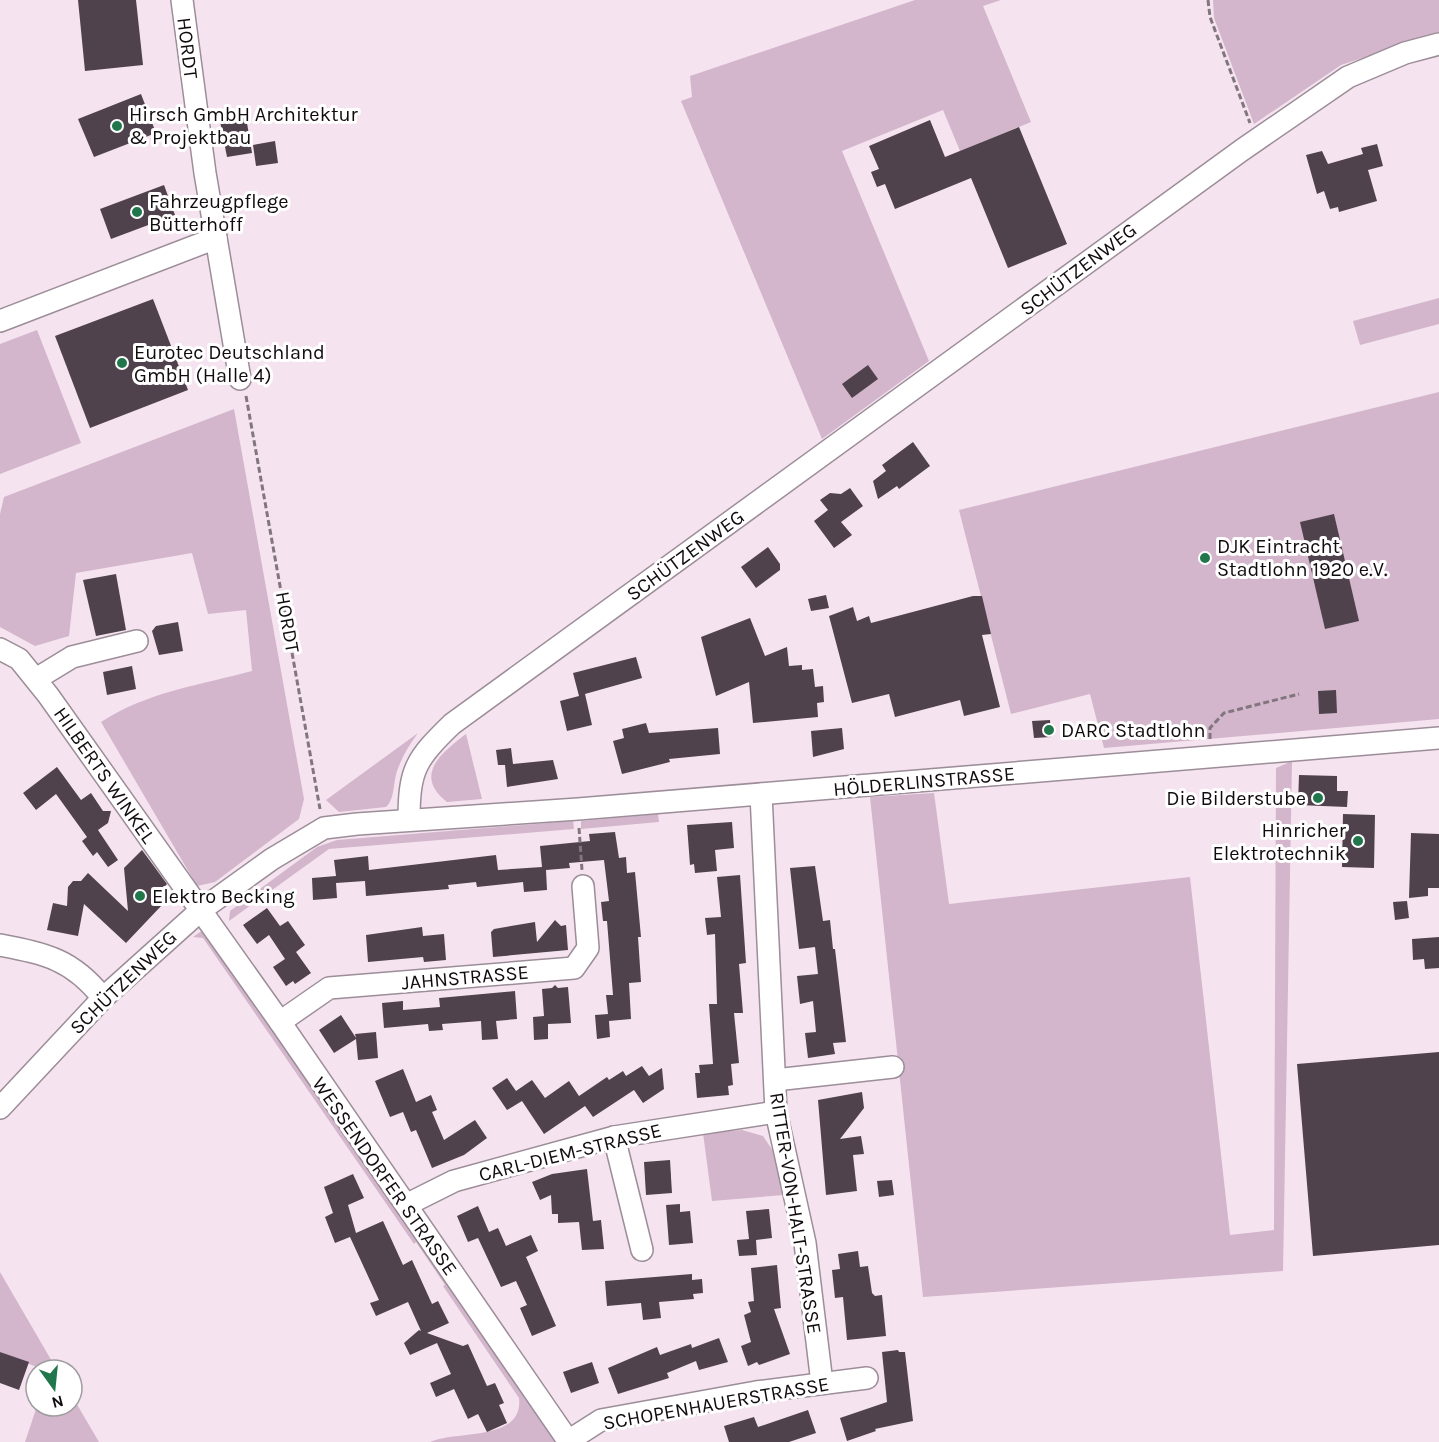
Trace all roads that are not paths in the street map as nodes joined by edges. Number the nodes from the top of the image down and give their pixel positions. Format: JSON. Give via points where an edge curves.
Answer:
{"nodes":[{"id":1,"x":182,"y":0,"type":"edge"},
{"id":2,"x":1439,"y":44,"type":"edge"},
{"id":3,"x":216,"y":238,"type":"junction"},
{"id":4,"x":0,"y":321,"type":"edge"},
{"id":5,"x":243,"y":388,"type":"road end"},
{"id":6,"x":137,"y":641,"type":"dead end"},
{"id":7,"x":0,"y":649,"type":"edge"},
{"id":8,"x":36,"y":679,"type":"junction"},
{"id":9,"x":1439,"y":738,"type":"edge"},
{"id":10,"x":761,"y":794,"type":"junction"},
{"id":11,"x":409,"y":820,"type":"junction"},
{"id":12,"x":583,"y":886,"type":"road end"},
{"id":13,"x":201,"y":910,"type":"junction"},
{"id":14,"x":0,"y":945,"type":"edge"},
{"id":15,"x":103,"y":998,"type":"junction"},
{"id":16,"x":280,"y":1022,"type":"junction"},
{"id":17,"x":893,"y":1067,"type":"dead end"},
{"id":18,"x":775,"y":1080,"type":"junction"},
{"id":19,"x":0,"y":1108,"type":"edge"},
{"id":20,"x":776,"y":1112,"type":"junction"},
{"id":21,"x":614,"y":1137,"type":"junction"},
{"id":22,"x":406,"y":1205,"type":"junction"},
{"id":23,"x":642,"y":1250,"type":"dead end"},
{"id":24,"x":867,"y":1378,"type":"dead end"},
{"id":25,"x":822,"y":1383,"type":"junction"},
{"id":26,"x":569,"y":1441,"type":"edge"}],
"edges":[{"from":1,"to":3,"type":"street","name":"HORDT"},
{"from":2,"to":11,"type":"street","name":"SCHÜTZENWEG","via":[[1405,53],[1348,77],[452,724],[425,750],[409,784]]},
{"from":3,"to":4,"type":"street"},
{"from":3,"to":5,"type":"street","name":"HORDT"},
{"from":6,"to":8,"type":"street","via":[[72,657]]},
{"from":7,"to":8,"type":"street","name":"HILBERTS WINKEL","via":[[19,659]]},
{"from":8,"to":13,"type":"street","name":"HILBERTS WINKEL"},
{"from":9,"to":10,"type":"street","name":"HÖLDERLINSTRASSE"},
{"from":10,"to":11,"type":"street","name":"HÖLDERLINSTRASSE"},
{"from":10,"to":18,"type":"street","name":"RITTER-VON-HALT-STRASSE"},
{"from":11,"to":13,"type":"street","name":"SCHÜTZENWEG","via":[[324,828]]},
{"from":12,"to":16,"type":"street","name":"JAHNSTRASSE","via":[[588,948],[574,968],[329,988]]},
{"from":13,"to":15,"type":"street","name":"SCHÜTZENWEG"},
{"from":13,"to":16,"type":"street","name":"WESSENDORFER STRASSE"},
{"from":14,"to":15,"type":"street","via":[[50,955],[88,978]]},
{"from":15,"to":19,"type":"street","name":"SCHÜTZENWEG"},
{"from":16,"to":22,"type":"street","name":"WESSENDORFER STRASSE"},
{"from":17,"to":18,"type":"street","name":"RITTER-VON-HALT-STRASSE"},
{"from":18,"to":20,"type":"street","name":"RITTER-VON-HALT-STRASSE"},
{"from":20,"to":21,"type":"street","name":"CARL-DIEM-STRASSE"},
{"from":20,"to":25,"type":"street","name":"RITTER-VON-HALT-STRASSE","via":[[805,1243]]},
{"from":21,"to":22,"type":"street","name":"CARL-DIEM-STRASSE","via":[[454,1181]]},
{"from":21,"to":23,"type":"street"},
{"from":22,"to":26,"type":"street","name":"WESSENDORFER STRASSE"},
{"from":24,"to":25,"type":"street","name":"SCHOPENHAUERSTRASSE"},
{"from":25,"to":26,"type":"street","name":"SCHOPENHAUERSTRASSE","via":[[602,1420]]}]}
